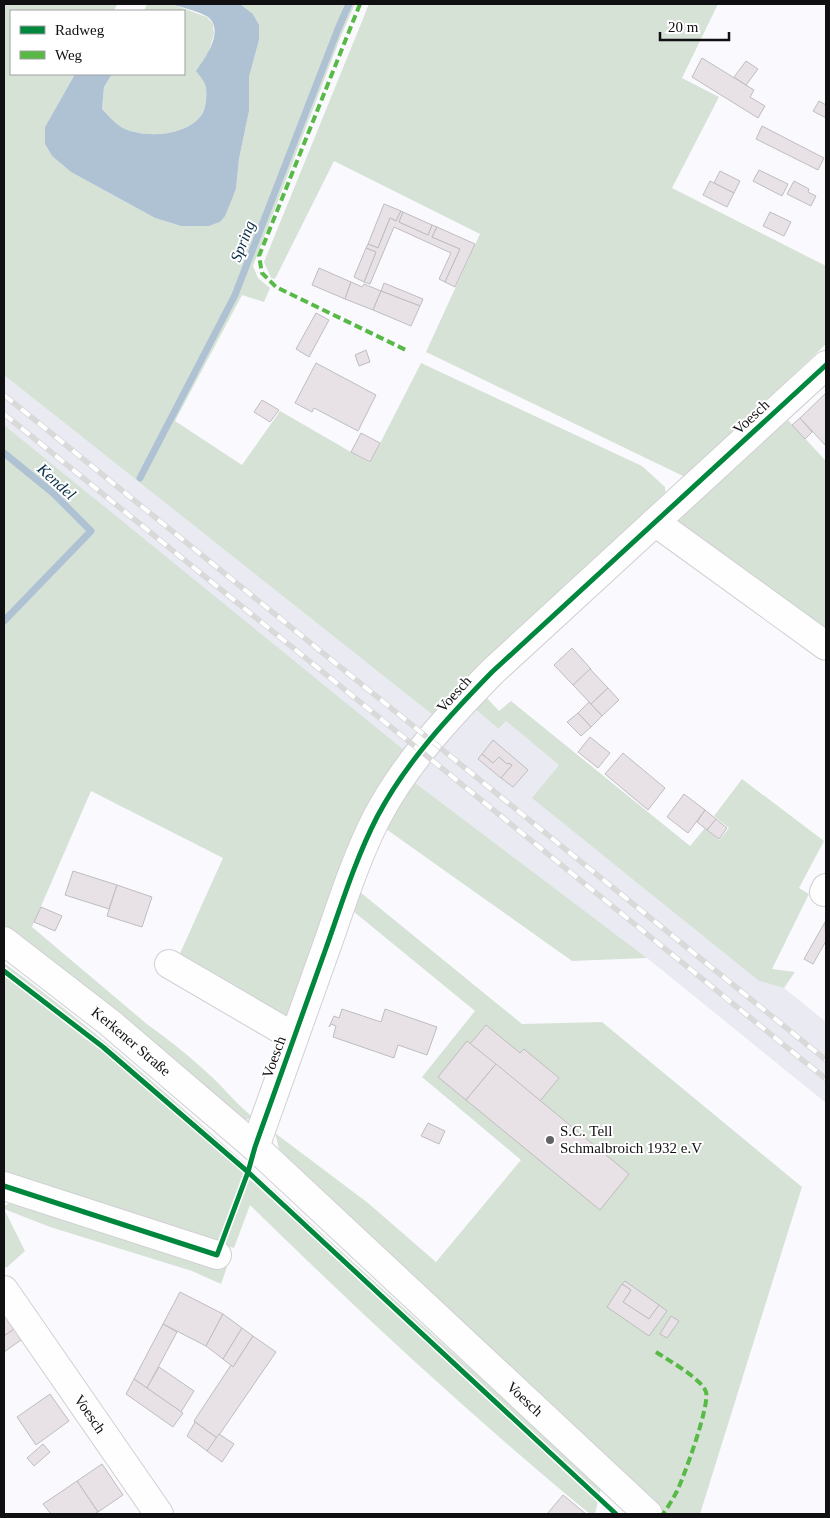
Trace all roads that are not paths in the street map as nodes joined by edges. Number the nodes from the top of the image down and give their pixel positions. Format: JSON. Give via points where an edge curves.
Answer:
{"nodes":[{"id":1,"x":826,"y":365,"type":"edge"},
{"id":2,"x":655,"y":522,"type":"junction"},
{"id":3,"x":826,"y":646,"type":"edge"},
{"id":4,"x":4,"y":940,"type":"edge"},
{"id":5,"x":169,"y":964,"type":"dead end"},
{"id":6,"x":294,"y":1037,"type":"junction"},
{"id":7,"x":255,"y":1147,"type":"junction"},
{"id":8,"x":4,"y":1186,"type":"edge"},
{"id":9,"x":217,"y":1255,"type":"dead end"},
{"id":10,"x":4,"y":1290,"type":"edge"},
{"id":11,"x":159,"y":1514,"type":"edge"},
{"id":12,"x":648,"y":1514,"type":"edge"}],
"edges":[{"from":1,"to":2,"type":"street","name":"Voesch"},
{"from":2,"to":3,"type":"street"},
{"from":2,"to":6,"type":"street","name":"Voesch","via":[[492,672],[448,718],[401,779],[367,839]]},
{"from":4,"to":7,"type":"street","name":"Kerkener Straße","via":[[110,1023]]},
{"from":5,"to":6,"type":"street"},
{"from":6,"to":7,"type":"street","name":"Voesch"},
{"from":7,"to":12,"type":"street","name":"Voesch"},
{"from":8,"to":9,"type":"street"},
{"from":10,"to":11,"type":"street","name":"Voesch"}]}
